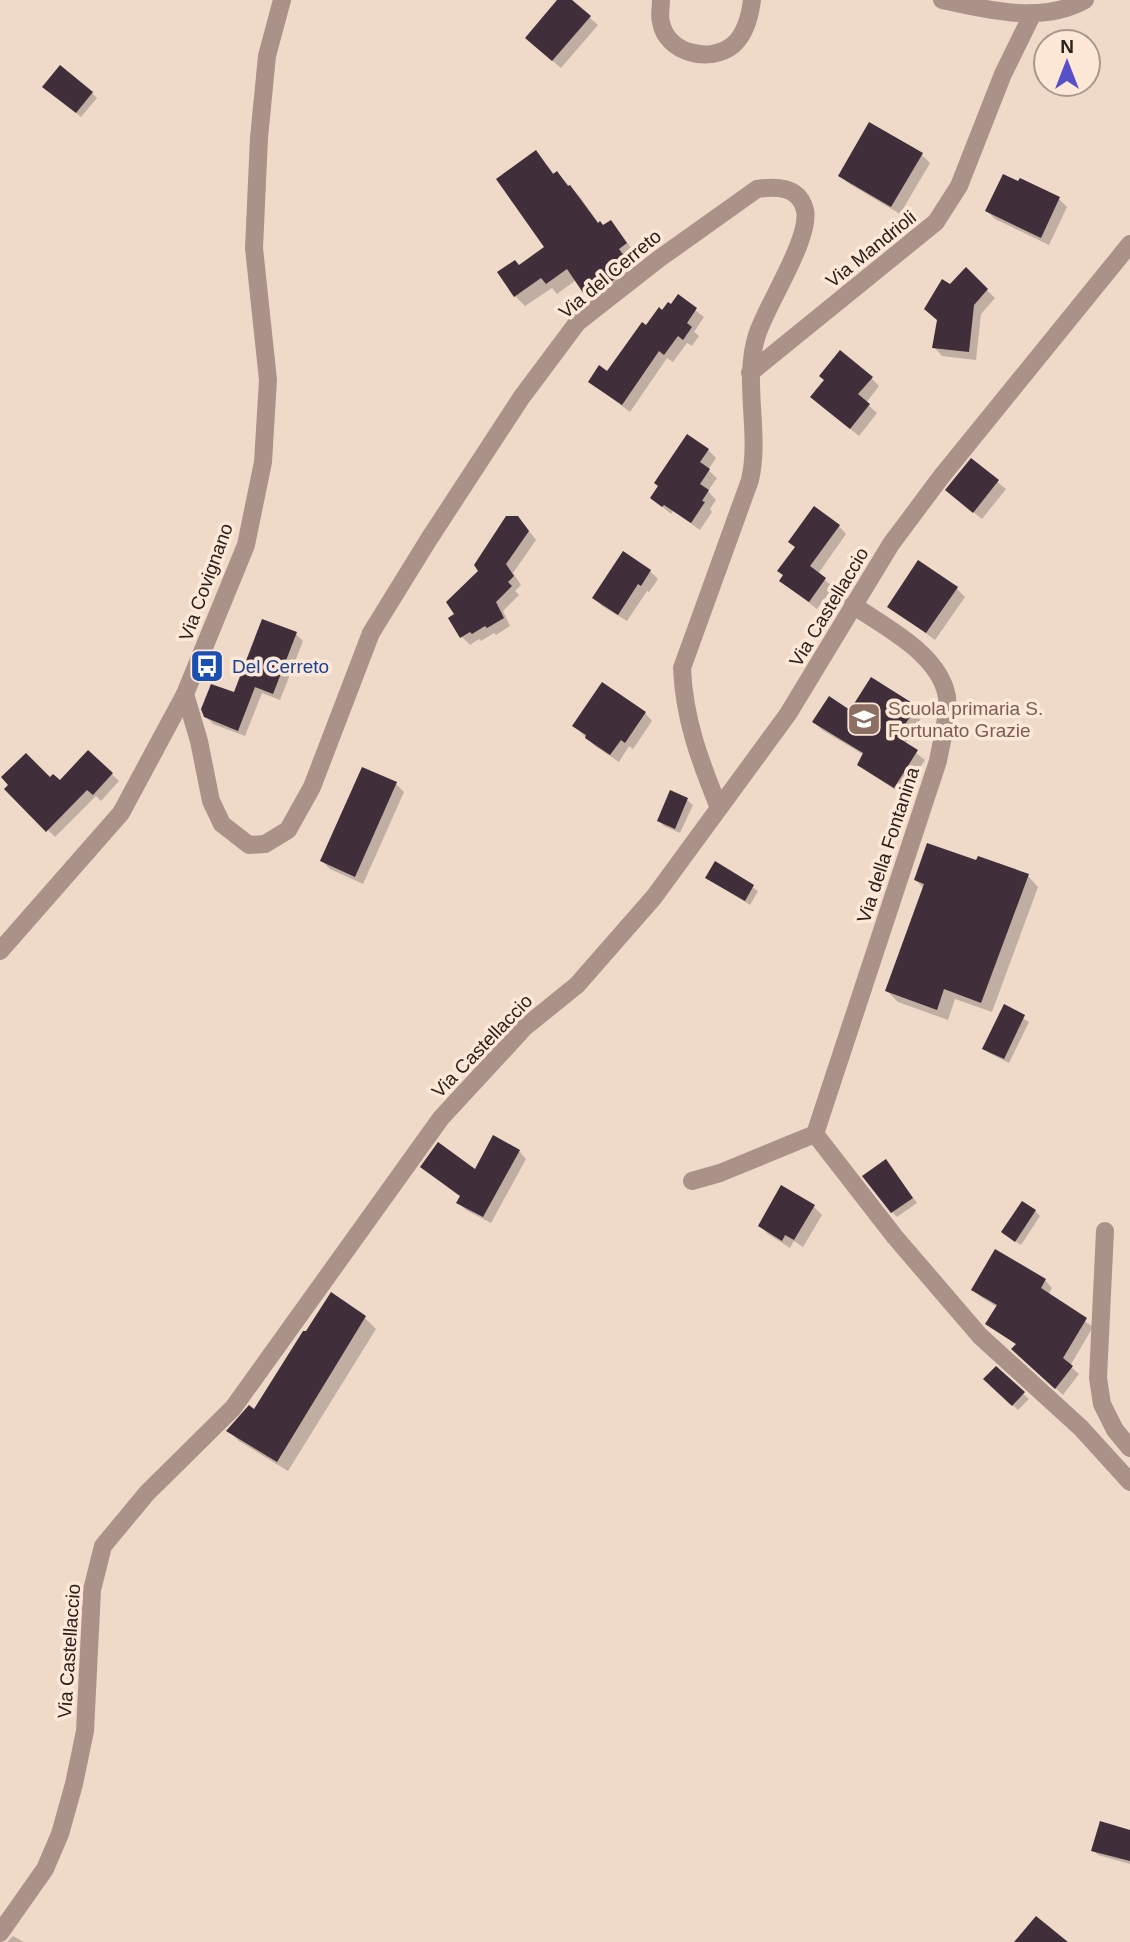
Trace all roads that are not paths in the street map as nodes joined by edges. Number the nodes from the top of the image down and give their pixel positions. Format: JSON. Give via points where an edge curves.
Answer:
{"nodes":[{"id":1,"x":282,"y":0,"type":"edge"},
{"id":2,"x":662,"y":0,"type":"edge"},
{"id":3,"x":752,"y":0,"type":"edge"},
{"id":4,"x":942,"y":0,"type":"edge"},
{"id":5,"x":1085,"y":0,"type":"edge"},
{"id":6,"x":1018,"y":9,"type":"edge"},
{"id":7,"x":1130,"y":244,"type":"edge"},
{"id":8,"x":750,"y":373,"type":"junction"},
{"id":9,"x":853,"y":605,"type":"junction"},
{"id":10,"x":185,"y":694,"type":"junction"},
{"id":11,"x":719,"y":808,"type":"junction"},
{"id":12,"x":0,"y":951,"type":"edge"},
{"id":13,"x":815,"y":1134,"type":"junction"},
{"id":14,"x":692,"y":1181,"type":"dead end"},
{"id":15,"x":1105,"y":1231,"type":"dead end"},
{"id":16,"x":1130,"y":1448,"type":"edge"},
{"id":17,"x":1130,"y":1482,"type":"edge"},
{"id":18,"x":0,"y":1933,"type":"edge"}],
"edges":[{"from":1,"to":10,"type":"street","name":"Via Covignano","via":[[268,56],[254,248],[268,380],[263,462],[246,545]]},
{"from":2,"to":3,"type":"street","via":[[661,23],[668,38],[686,52],[699,55],[733,45],[750,20]]},
{"from":4,"to":6,"type":"street","via":[[998,12]]},
{"from":5,"to":6,"type":"street","via":[[1074,7]]},
{"from":6,"to":8,"type":"street","name":"Via Mandrioli","via":[[1003,74],[959,186],[936,222]]},
{"from":7,"to":9,"type":"street","name":"Via Castellaccio","via":[[942,477],[891,544]]},
{"from":8,"to":10,"type":"street","name":"Via del Cerreto","via":[[757,335],[805,228],[804,208],[794,193],[776,186],[749,194],[578,323],[521,398],[371,634],[312,787],[288,830],[265,844],[248,845],[222,824],[211,801]]},
{"from":8,"to":11,"type":"street","name":"Via del Cerreto","via":[[753,470],[682,668],[683,699],[697,754]]},
{"from":9,"to":11,"type":"street","name":"Via Castellaccio","via":[[788,714]]},
{"from":9,"to":13,"type":"street","name":"Via della Fontanina","via":[[928,657],[947,699],[938,761]]},
{"from":10,"to":12,"type":"street","name":"Via Covignano","via":[[121,813]]},
{"from":11,"to":18,"type":"street","name":"Via Castellaccio","via":[[654,898],[577,985],[525,1027],[441,1118],[233,1408],[147,1493],[103,1546],[92,1590],[85,1731],[74,1784],[45,1869]]},
{"from":13,"to":14,"type":"street"},
{"from":13,"to":17,"type":"street","via":[[980,1336],[1081,1427]]},
{"from":15,"to":16,"type":"street","via":[[1098,1378],[1102,1404]]}]}
